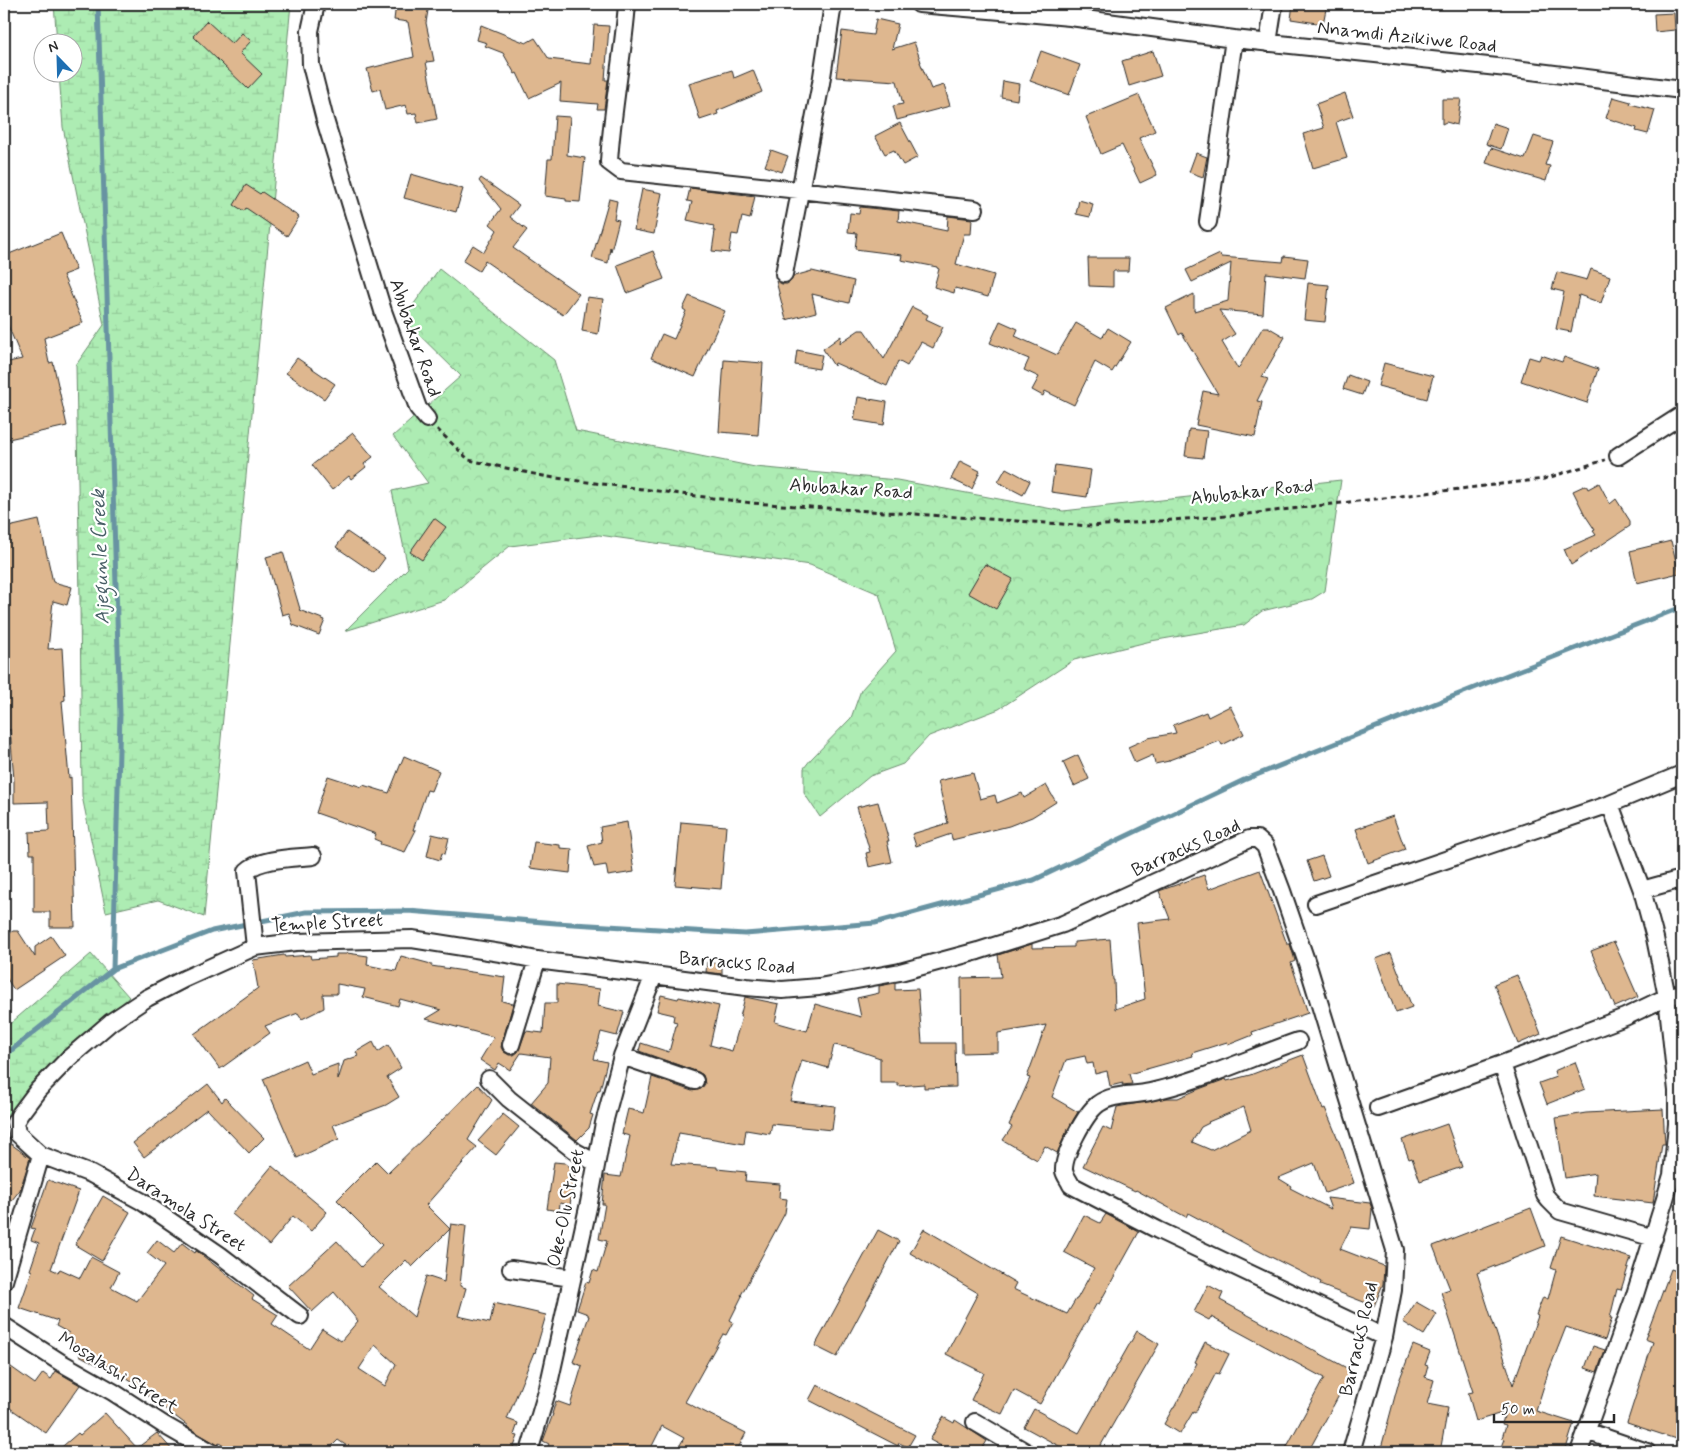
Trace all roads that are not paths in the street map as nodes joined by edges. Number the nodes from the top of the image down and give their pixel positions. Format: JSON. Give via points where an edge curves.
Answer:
{"nodes":[{"id":1,"x":316,"y":4,"type":"edge"},
{"id":2,"x":627,"y":4,"type":"edge"},
{"id":3,"x":833,"y":4,"type":"edge"},
{"id":4,"x":919,"y":4,"type":"edge"},
{"id":5,"x":1274,"y":4,"type":"edge"},
{"id":6,"x":951,"y":5,"type":"edge"},
{"id":7,"x":1234,"y":39,"type":"junction"},
{"id":8,"x":1268,"y":43,"type":"junction"},
{"id":9,"x":1682,"y":90,"type":"edge"},
{"id":10,"x":801,"y":189,"type":"junction"},
{"id":11,"x":975,"y":209,"type":"dead end"},
{"id":12,"x":1208,"y":222,"type":"dead end"},
{"id":13,"x":784,"y":274,"type":"dead end"},
{"id":14,"x":1682,"y":415,"type":"edge"},
{"id":15,"x":427,"y":419,"type":"road end"},
{"id":16,"x":1618,"y":456,"type":"road end"},
{"id":17,"x":1682,"y":774,"type":"edge"},
{"id":18,"x":1610,"y":804,"type":"junction"},
{"id":19,"x":313,"y":856,"type":"dead end"},
{"id":20,"x":1682,"y":879,"type":"edge"},
{"id":21,"x":1642,"y":890,"type":"junction"},
{"id":22,"x":1316,"y":904,"type":"dead end"},
{"id":23,"x":255,"y":943,"type":"junction"},
{"id":24,"x":537,"y":960,"type":"junction"},
{"id":25,"x":654,"y":975,"type":"junction"},
{"id":26,"x":1674,"y":995,"type":"edge"},
{"id":27,"x":1298,"y":1042,"type":"dead end"},
{"id":28,"x":511,"y":1044,"type":"dead end"},
{"id":29,"x":622,"y":1056,"type":"junction"},
{"id":30,"x":1502,"y":1064,"type":"junction"},
{"id":31,"x":489,"y":1078,"type":"dead end"},
{"id":32,"x":695,"y":1082,"type":"dead end"},
{"id":33,"x":1680,"y":1091,"type":"edge"},
{"id":34,"x":1378,"y":1108,"type":"dead end"},
{"id":35,"x":41,"y":1155,"type":"junction"},
{"id":36,"x":596,"y":1163,"type":"junction"},
{"id":37,"x":1654,"y":1238,"type":"junction"},
{"id":38,"x":511,"y":1269,"type":"dead end"},
{"id":39,"x":572,"y":1278,"type":"junction"},
{"id":40,"x":4,"y":1282,"type":"edge"},
{"id":41,"x":300,"y":1316,"type":"dead end"},
{"id":42,"x":4,"y":1326,"type":"edge"},
{"id":43,"x":1384,"y":1337,"type":"junction"},
{"id":44,"x":975,"y":1422,"type":"dead end"},
{"id":45,"x":1586,"y":1430,"type":"junction"},
{"id":46,"x":211,"y":1452,"type":"edge"},
{"id":47,"x":529,"y":1452,"type":"edge"},
{"id":48,"x":1026,"y":1452,"type":"edge"},
{"id":49,"x":1351,"y":1452,"type":"edge"},
{"id":50,"x":1579,"y":1452,"type":"edge"},
{"id":51,"x":1647,"y":1452,"type":"edge"}],
"edges":[{"from":1,"to":15,"type":"street","name":"Abubakar Road","via":[[310,31],[311,64],[320,102],[383,312],[418,408]]},
{"from":2,"to":10,"type":"street","via":[[611,132],[609,162],[612,166],[621,171]]},
{"from":3,"to":10,"type":"street"},
{"from":4,"to":6,"type":"street","name":"Nnamdi Azikiwe Road"},
{"from":5,"to":8,"type":"street"},
{"from":6,"to":7,"type":"street","name":"Nnamdi Azikiwe Road"},
{"from":7,"to":8,"type":"street","name":"Nnamdi Azikiwe Road"},
{"from":7,"to":12,"type":"street"},
{"from":8,"to":9,"type":"street","name":"Nnamdi Azikiwe Road"},
{"from":10,"to":11,"type":"street"},
{"from":10,"to":13,"type":"street"},
{"from":14,"to":16,"type":"street"},
{"from":17,"to":18,"type":"street"},
{"from":18,"to":21,"type":"street"},
{"from":18,"to":22,"type":"street"},
{"from":19,"to":23,"type":"street","via":[[279,859],[252,866],[247,871]]},
{"from":20,"to":21,"type":"street"},
{"from":21,"to":26,"type":"street"},
{"from":23,"to":24,"type":"street","name":"Temple Street","via":[[412,939]]},
{"from":23,"to":35,"type":"street","name":"Temple Street","via":[[147,998],[111,1022],[69,1058],[38,1090],[15,1122],[17,1133]]},
{"from":24,"to":25,"type":"street","name":"Temple Street"},
{"from":24,"to":28,"type":"street"},
{"from":25,"to":29,"type":"street","name":"Oke-Olu Street"},
{"from":25,"to":43,"type":"street","name":"Barracks Road","via":[[782,990],[900,972],[1063,924],[1249,839],[1257,839],[1265,846],[1309,969],[1395,1250],[1393,1290]]},
{"from":26,"to":30,"type":"street"},
{"from":26,"to":33,"type":"street"},
{"from":27,"to":43,"type":"street","via":[[1196,1081],[1104,1101],[1086,1118],[1070,1148],[1064,1173],[1071,1184],[1158,1230]]},
{"from":29,"to":32,"type":"street"},
{"from":29,"to":36,"type":"street","name":"Oke-Olu Street"},
{"from":30,"to":34,"type":"street"},
{"from":30,"to":37,"type":"street","via":[[1548,1200],[1560,1211]]},
{"from":31,"to":36,"type":"street","via":[[509,1099],[576,1152]]},
{"from":33,"to":37,"type":"street","via":[[1672,1174]]},
{"from":35,"to":40,"type":"street"},
{"from":35,"to":41,"type":"street","name":"Daramola Street","via":[[92,1174],[140,1201],[220,1255]]},
{"from":36,"to":39,"type":"street","name":"Oke-Olu Street"},
{"from":37,"to":45,"type":"street"},
{"from":38,"to":39,"type":"street"},
{"from":39,"to":47,"type":"street","name":"Oke-Olu Street","via":[[548,1388]]},
{"from":42,"to":46,"type":"street","name":"Mosalashi Street"},
{"from":43,"to":49,"type":"street","name":"Barracks Road"},
{"from":44,"to":48,"type":"street"},
{"from":45,"to":50,"type":"street"},
{"from":45,"to":51,"type":"street"}]}
